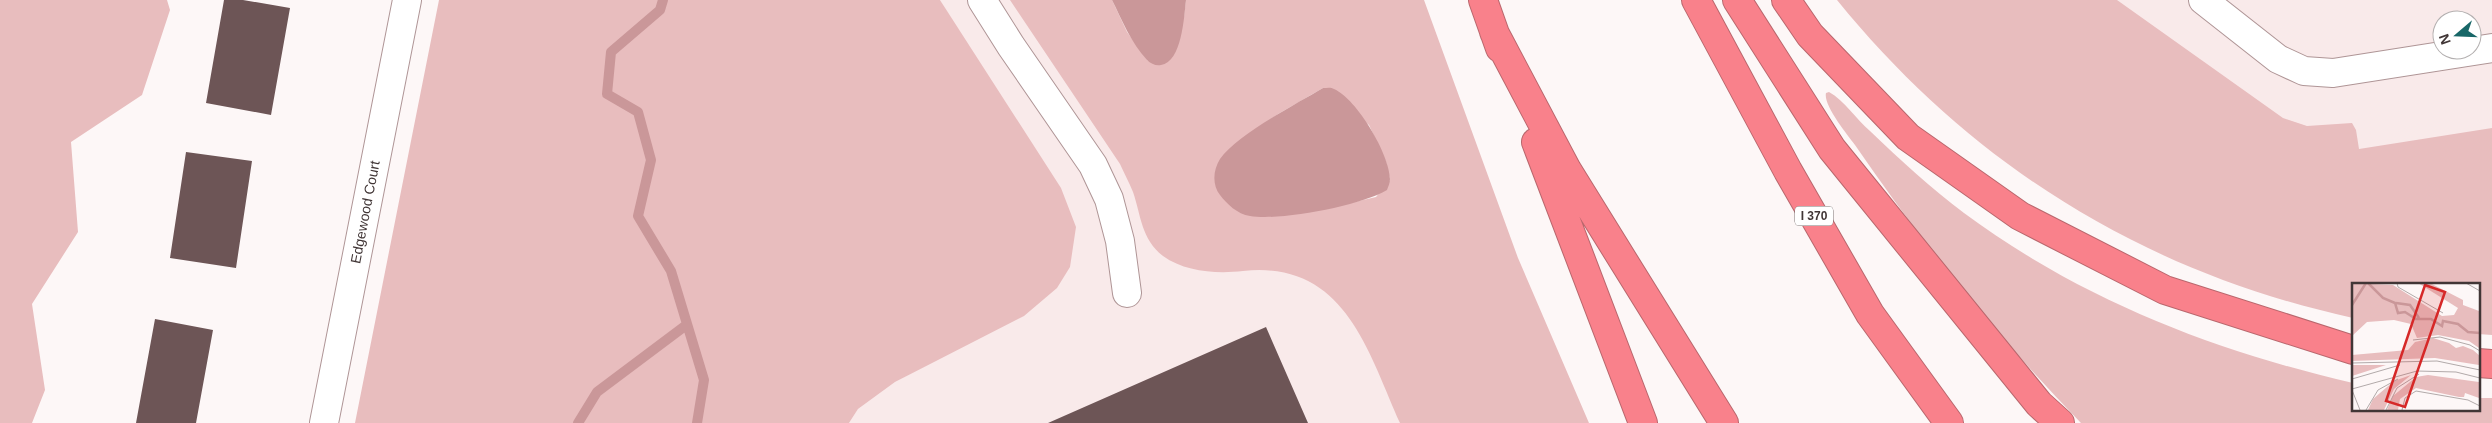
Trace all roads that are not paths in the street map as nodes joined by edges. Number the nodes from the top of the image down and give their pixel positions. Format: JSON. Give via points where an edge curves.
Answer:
{"nodes":[{"id":1,"x":406,"y":0,"type":"edge"},
{"id":2,"x":982,"y":0,"type":"edge"},
{"id":3,"x":1483,"y":0,"type":"edge"},
{"id":4,"x":1696,"y":0,"type":"edge"},
{"id":5,"x":1737,"y":0,"type":"edge"},
{"id":6,"x":1786,"y":0,"type":"edge"},
{"id":7,"x":2203,"y":0,"type":"edge"},
{"id":8,"x":1494,"y":32,"type":"junction"},
{"id":9,"x":2492,"y":48,"type":"edge"},
{"id":10,"x":1126,"y":293,"type":"dead end"},
{"id":11,"x":2352,"y":350,"type":"edge"},
{"id":12,"x":324,"y":423,"type":"edge"},
{"id":13,"x":1643,"y":423,"type":"edge"},
{"id":14,"x":1724,"y":423,"type":"edge"},
{"id":15,"x":1949,"y":423,"type":"edge"},
{"id":16,"x":2060,"y":423,"type":"edge"}],
"edges":[{"from":1,"to":12,"type":"street","name":"Edgewood Court"},
{"from":2,"to":10,"type":"street","via":[[1093,165],[1109,198],[1120,241]]},
{"from":3,"to":8,"type":"highway"},
{"from":4,"to":15,"type":"highway","number":"I 370","via":[[1870,314]]},
{"from":5,"to":16,"type":"highway","via":[[1832,150],[2039,404]]},
{"from":6,"to":11,"type":"highway","via":[[1810,35],[1908,137],[2020,216],[2165,290]]},
{"from":7,"to":9,"type":"street","via":[[2278,59],[2304,71],[2333,73]]},
{"from":8,"to":13,"type":"highway"},
{"from":8,"to":14,"type":"highway","via":[[1567,170]]}]}
